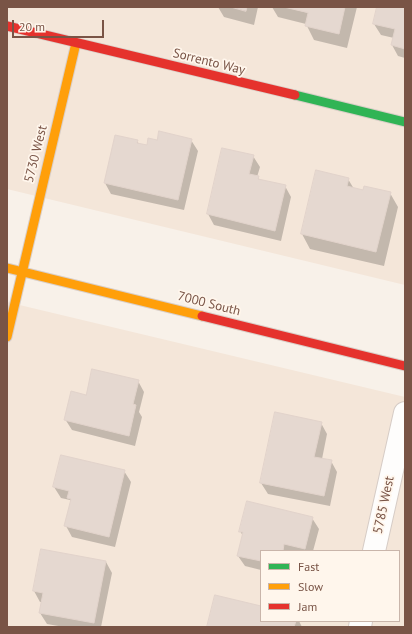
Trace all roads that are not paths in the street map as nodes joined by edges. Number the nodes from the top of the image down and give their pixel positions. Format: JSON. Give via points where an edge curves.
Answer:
{"nodes":[{"id":1,"x":7,"y":26,"type":"edge"},
{"id":2,"x":76,"y":43,"type":"junction"},
{"id":3,"x":405,"y":122,"type":"edge"},
{"id":4,"x":7,"y":268,"type":"edge"},
{"id":5,"x":22,"y":271,"type":"junction"},
{"id":6,"x":7,"y":337,"type":"edge"},
{"id":7,"x":405,"y":366,"type":"edge"},
{"id":8,"x":405,"y":413,"type":"edge"},
{"id":9,"x":374,"y":550,"type":"edge"}],
"edges":[{"from":1,"to":2,"type":"street","name":"Sorrento Way"},
{"from":2,"to":3,"type":"street","name":"Sorrento Way"},
{"from":2,"to":5,"type":"street","name":"5730 West"},
{"from":4,"to":5,"type":"street","name":"7000 South"},
{"from":5,"to":6,"type":"street","name":"5730 West"},
{"from":5,"to":7,"type":"street","name":"7000 South"},
{"from":8,"to":9,"type":"street","name":"5785 West"}]}
